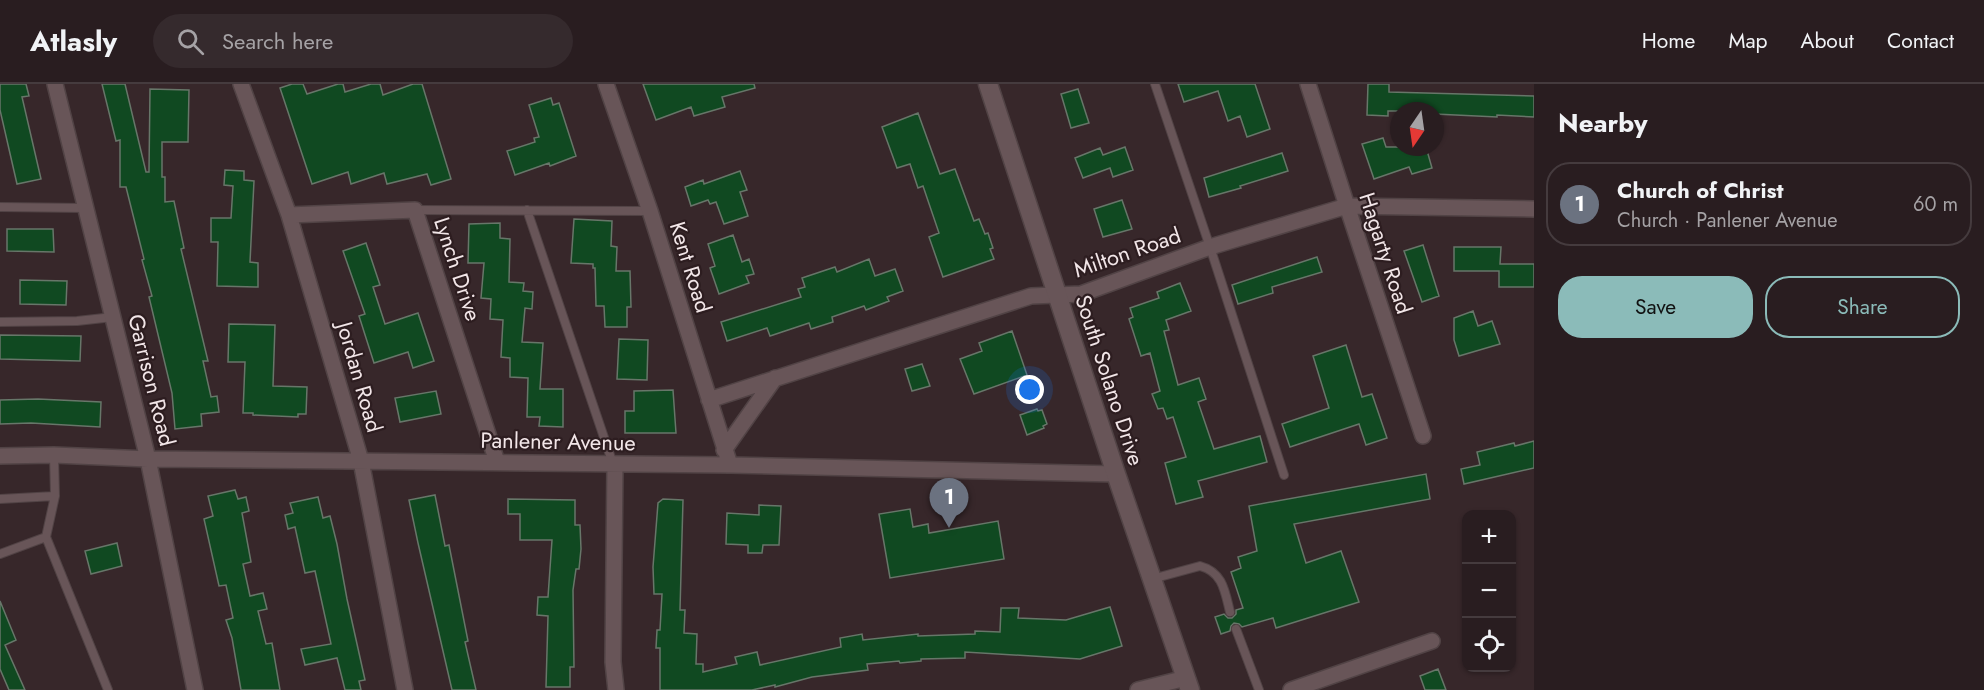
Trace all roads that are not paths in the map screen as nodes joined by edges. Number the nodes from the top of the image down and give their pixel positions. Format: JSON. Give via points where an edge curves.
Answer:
{"nodes":[{"id":1,"x":55,"y":84,"type":"edge"},
{"id":2,"x":242,"y":84,"type":"edge"},
{"id":3,"x":606,"y":84,"type":"edge"},
{"id":4,"x":988,"y":84,"type":"edge"},
{"id":5,"x":1155,"y":84,"type":"edge"},
{"id":6,"x":1308,"y":84,"type":"edge"},
{"id":7,"x":0,"y":207,"type":"edge"},
{"id":8,"x":1347,"y":207,"type":"junction"},
{"id":9,"x":86,"y":208,"type":"junction"},
{"id":10,"x":1534,"y":209,"type":"edge"},
{"id":11,"x":415,"y":210,"type":"junction"},
{"id":12,"x":527,"y":210,"type":"junction"},
{"id":13,"x":650,"y":211,"type":"junction"},
{"id":14,"x":289,"y":215,"type":"junction"},
{"id":15,"x":1210,"y":247,"type":"junction"},
{"id":16,"x":1057,"y":295,"type":"junction"},
{"id":17,"x":112,"y":317,"type":"junction"},
{"id":18,"x":0,"y":321,"type":"edge"},
{"id":19,"x":775,"y":378,"type":"junction"},
{"id":20,"x":709,"y":400,"type":"junction"},
{"id":21,"x":1423,"y":436,"type":"dead end"},
{"id":22,"x":724,"y":450,"type":"junction"},
{"id":23,"x":54,"y":455,"type":"junction"},
{"id":24,"x":0,"y":456,"type":"edge"},
{"id":25,"x":148,"y":459,"type":"junction"},
{"id":26,"x":361,"y":461,"type":"junction"},
{"id":27,"x":497,"y":462,"type":"junction"},
{"id":28,"x":614,"y":464,"type":"junction"},
{"id":29,"x":730,"y":465,"type":"junction"},
{"id":30,"x":1116,"y":474,"type":"junction"},
{"id":31,"x":1284,"y":475,"type":"dead end"},
{"id":32,"x":55,"y":496,"type":"junction"},
{"id":33,"x":0,"y":499,"type":"edge"},
{"id":34,"x":46,"y":537,"type":"junction"},
{"id":35,"x":0,"y":554,"type":"edge"},
{"id":36,"x":1152,"y":579,"type":"junction"},
{"id":37,"x":1230,"y":612,"type":"dead end"},
{"id":38,"x":1236,"y":629,"type":"dead end"},
{"id":39,"x":1432,"y":641,"type":"dead end"},
{"id":40,"x":1188,"y":684,"type":"edge"},
{"id":41,"x":108,"y":690,"type":"edge"},
{"id":42,"x":195,"y":690,"type":"edge"},
{"id":43,"x":405,"y":690,"type":"edge"},
{"id":44,"x":616,"y":690,"type":"edge"},
{"id":45,"x":1138,"y":690,"type":"edge"},
{"id":46,"x":1259,"y":690,"type":"edge"},
{"id":47,"x":1291,"y":690,"type":"edge"}],
"edges":[{"from":1,"to":9,"type":"street","name":"Garrison Road"},
{"from":2,"to":14,"type":"street","name":"Jordan Road"},
{"from":3,"to":13,"type":"street","name":"Kent Road"},
{"from":4,"to":16,"type":"street","name":"South Solano Drive"},
{"from":5,"to":15,"type":"lane"},
{"from":6,"to":8,"type":"street","name":"Hagarty Road"},
{"from":7,"to":9,"type":"lane"},
{"from":8,"to":10,"type":"street","name":"Milton Road"},
{"from":8,"to":15,"type":"street","name":"Milton Road"},
{"from":8,"to":21,"type":"street","name":"Hagarty Road"},
{"from":9,"to":17,"type":"street","name":"Garrison Road"},
{"from":11,"to":12,"type":"lane"},
{"from":11,"to":14,"type":"street","name":"Lynch Drive"},
{"from":11,"to":27,"type":"street","name":"Lynch Drive"},
{"from":12,"to":13,"type":"lane"},
{"from":12,"to":28,"type":"lane"},
{"from":13,"to":20,"type":"street","name":"Kent Road"},
{"from":14,"to":26,"type":"street","name":"Jordan Road"},
{"from":15,"to":16,"type":"street","name":"Milton Road","via":[[1081,294]]},
{"from":15,"to":31,"type":"lane"},
{"from":16,"to":19,"type":"street","name":"Milton Road","via":[[1031,296]]},
{"from":16,"to":30,"type":"street","name":"South Solano Drive"},
{"from":17,"to":18,"type":"lane"},
{"from":17,"to":25,"type":"street","name":"Garrison Road"},
{"from":19,"to":20,"type":"street","name":"Milton Road"},
{"from":19,"to":22,"type":"street"},
{"from":20,"to":22,"type":"street","name":"Kent Road"},
{"from":22,"to":29,"type":"street","name":"Kent Road"},
{"from":23,"to":24,"type":"street","name":"Panlener Avenue"},
{"from":23,"to":25,"type":"street","name":"Panlener Avenue"},
{"from":23,"to":32,"type":"lane"},
{"from":25,"to":26,"type":"street","name":"Panlener Avenue"},
{"from":25,"to":42,"type":"street","name":"Garrison Road"},
{"from":26,"to":27,"type":"street","name":"Panlener Avenue"},
{"from":26,"to":43,"type":"street","name":"Jordan Road"},
{"from":27,"to":28,"type":"street","name":"Panlener Avenue"},
{"from":28,"to":29,"type":"street","name":"Panlener Avenue"},
{"from":28,"to":44,"type":"street"},
{"from":29,"to":30,"type":"street","name":"Panlener Avenue"},
{"from":30,"to":36,"type":"street","name":"South Solano Drive"},
{"from":32,"to":33,"type":"lane"},
{"from":32,"to":34,"type":"lane"},
{"from":34,"to":35,"type":"lane"},
{"from":34,"to":41,"type":"lane"},
{"from":36,"to":37,"type":"lane","via":[[1200,566],[1208,568],[1221,580]]},
{"from":36,"to":40,"type":"street","name":"South Solano Drive"},
{"from":38,"to":46,"type":"lane"},
{"from":39,"to":47,"type":"street"},
{"from":40,"to":45,"type":"street"}]}
